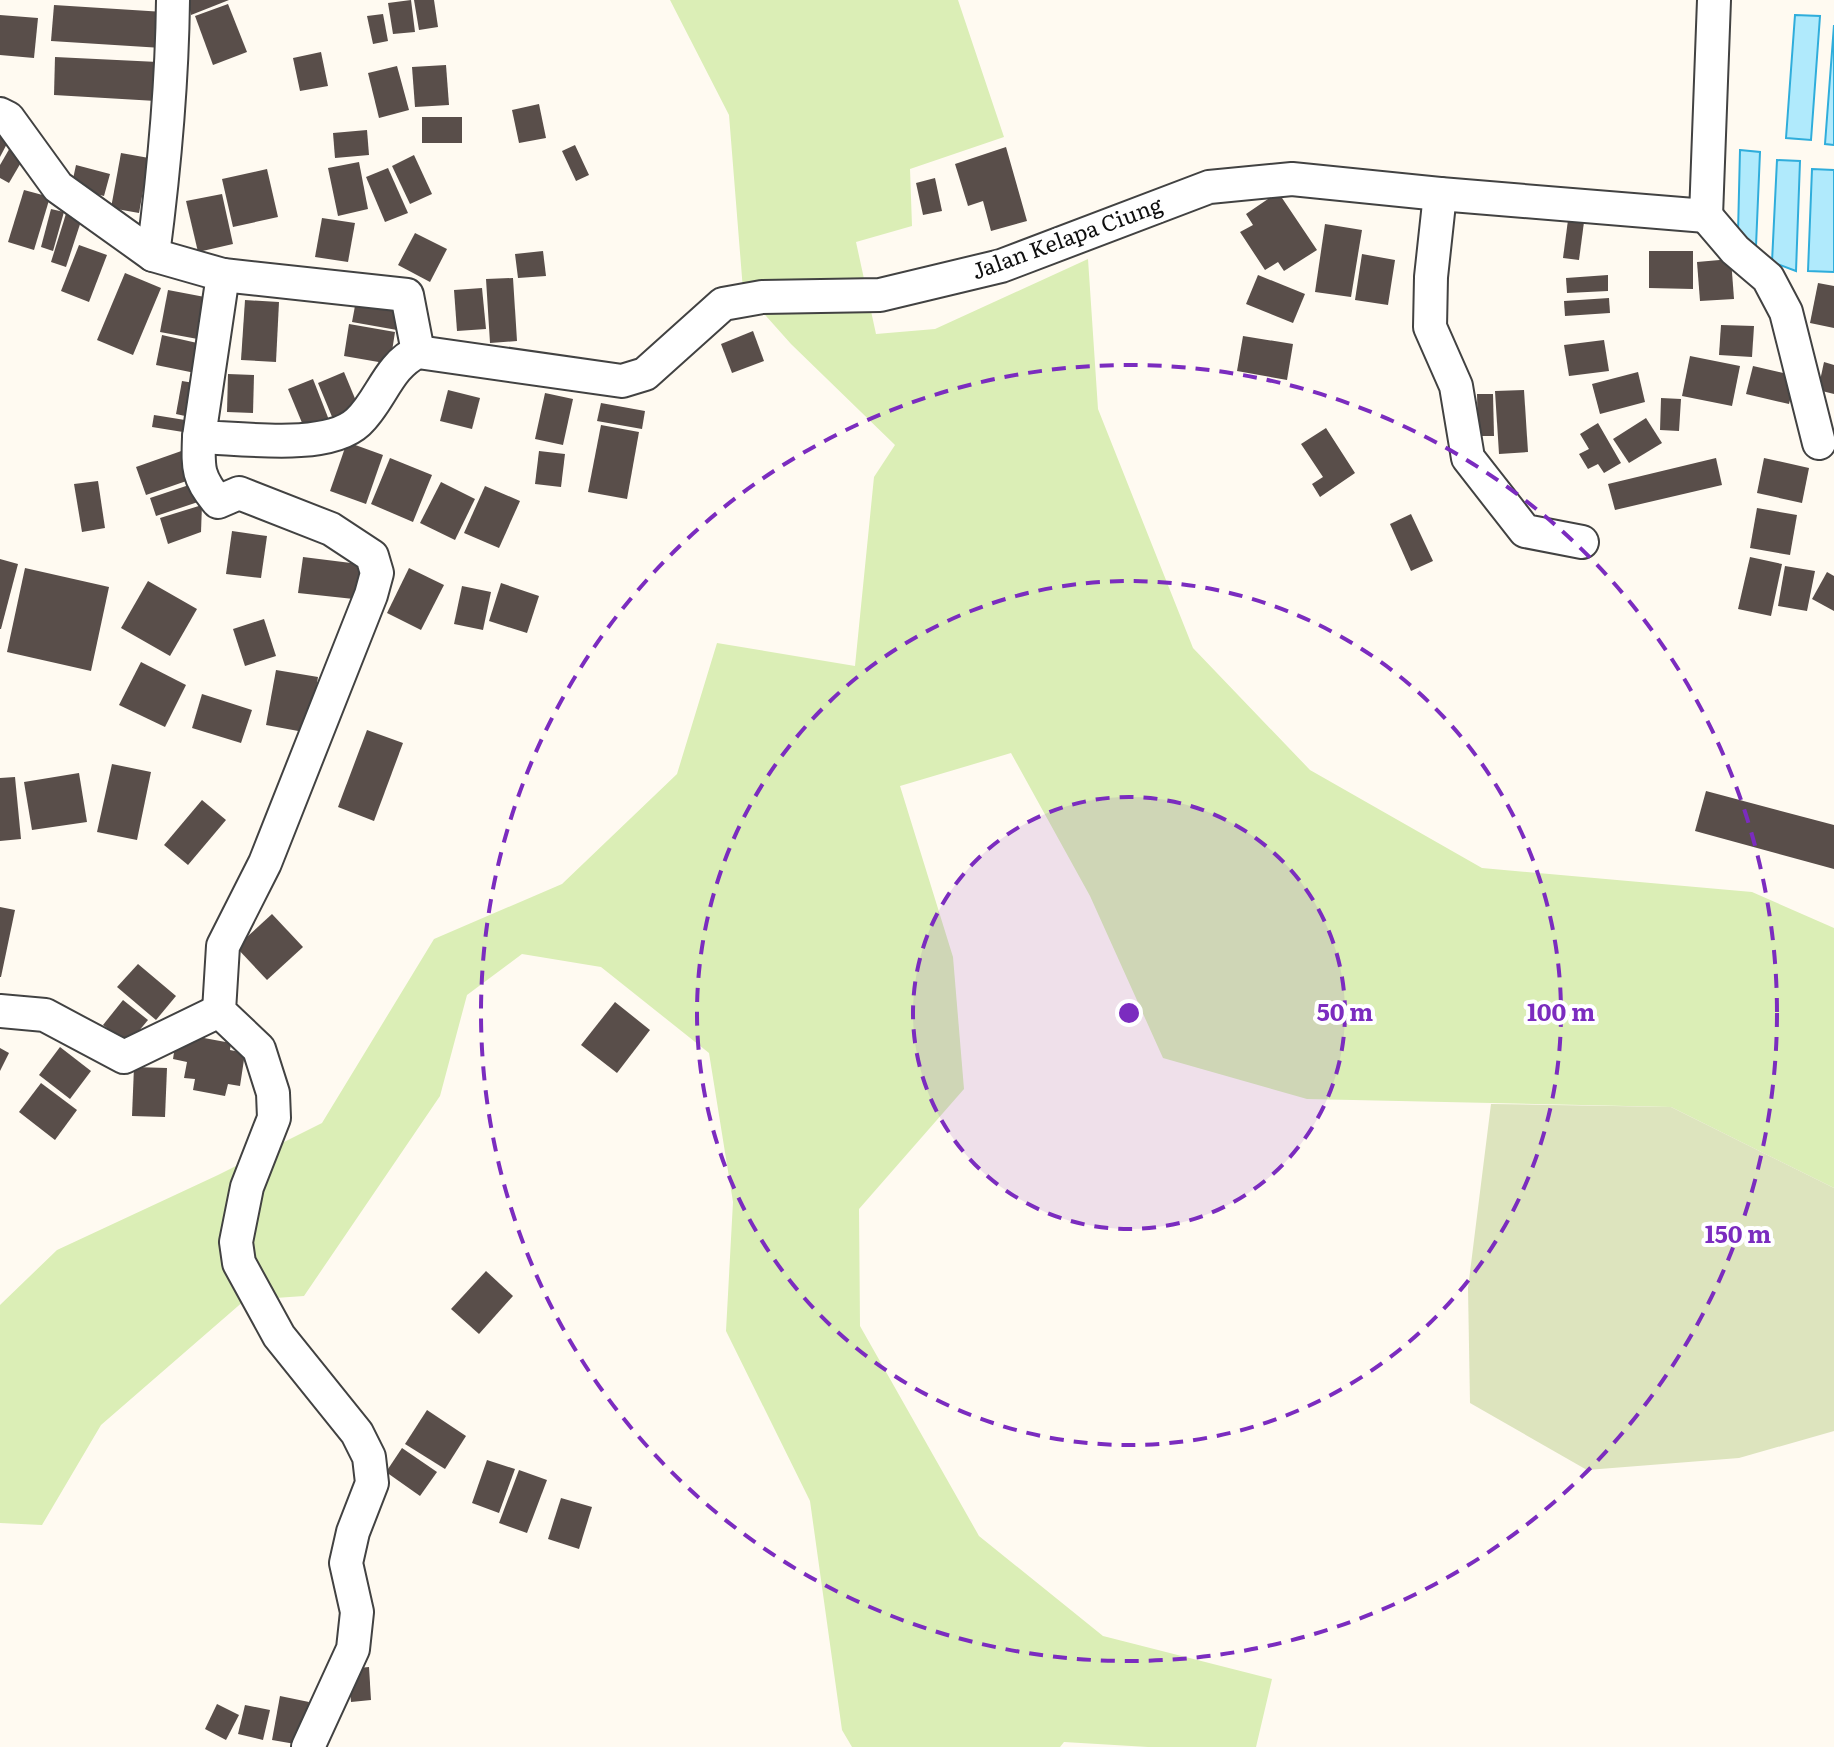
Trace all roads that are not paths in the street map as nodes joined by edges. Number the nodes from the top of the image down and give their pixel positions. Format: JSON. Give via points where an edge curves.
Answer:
{"nodes":[{"id":1,"x":173,"y":0,"type":"edge"},
{"id":2,"x":1714,"y":0,"type":"edge"},
{"id":3,"x":0,"y":114,"type":"edge"},
{"id":4,"x":1440,"y":194,"type":"junction"},
{"id":5,"x":1706,"y":216,"type":"junction"},
{"id":6,"x":153,"y":255,"type":"junction"},
{"id":7,"x":223,"y":275,"type":"junction"},
{"id":8,"x":418,"y":352,"type":"junction"},
{"id":9,"x":199,"y":437,"type":"junction"},
{"id":10,"x":1819,"y":443,"type":"dead end"},
{"id":11,"x":1582,"y":542,"type":"dead end"},
{"id":12,"x":0,"y":1011,"type":"edge"},
{"id":13,"x":219,"y":1011,"type":"junction"},
{"id":14,"x":308,"y":1747,"type":"edge"}],
"edges":[{"from":1,"to":6,"type":"street"},
{"from":2,"to":5,"type":"street"},
{"from":3,"to":6,"type":"street","via":[[58,187]]},
{"from":4,"to":5,"type":"street","name":"Jalan Kelapa Ciung"},
{"from":4,"to":8,"type":"street","name":"Jalan Kelapa Ciung","via":[[1292,179],[1209,187],[971,274],[880,295],[762,297],[723,304],[645,374],[622,381]]},
{"from":4,"to":11,"type":"street","via":[[1430,327],[1456,386],[1468,458],[1525,531]]},
{"from":5,"to":10,"type":"street","via":[[1768,278],[1786,312]]},
{"from":6,"to":7,"type":"street"},
{"from":7,"to":8,"type":"street","via":[[407,295]]},
{"from":7,"to":9,"type":"street"},
{"from":8,"to":9,"type":"street","via":[[404,358],[358,423],[338,434],[315,441]]},
{"from":9,"to":13,"type":"street","via":[[201,476],[218,502],[239,493],[331,529],[372,556],[377,573],[265,863],[223,946]]},
{"from":12,"to":13,"type":"street","via":[[45,1015],[124,1057]]},
{"from":13,"to":14,"type":"street","via":[[259,1049],[273,1093],[274,1118],[247,1187],[236,1242],[239,1263],[279,1336],[357,1433],[369,1457],[372,1483],[346,1563],[357,1612],[353,1649]]}]}
